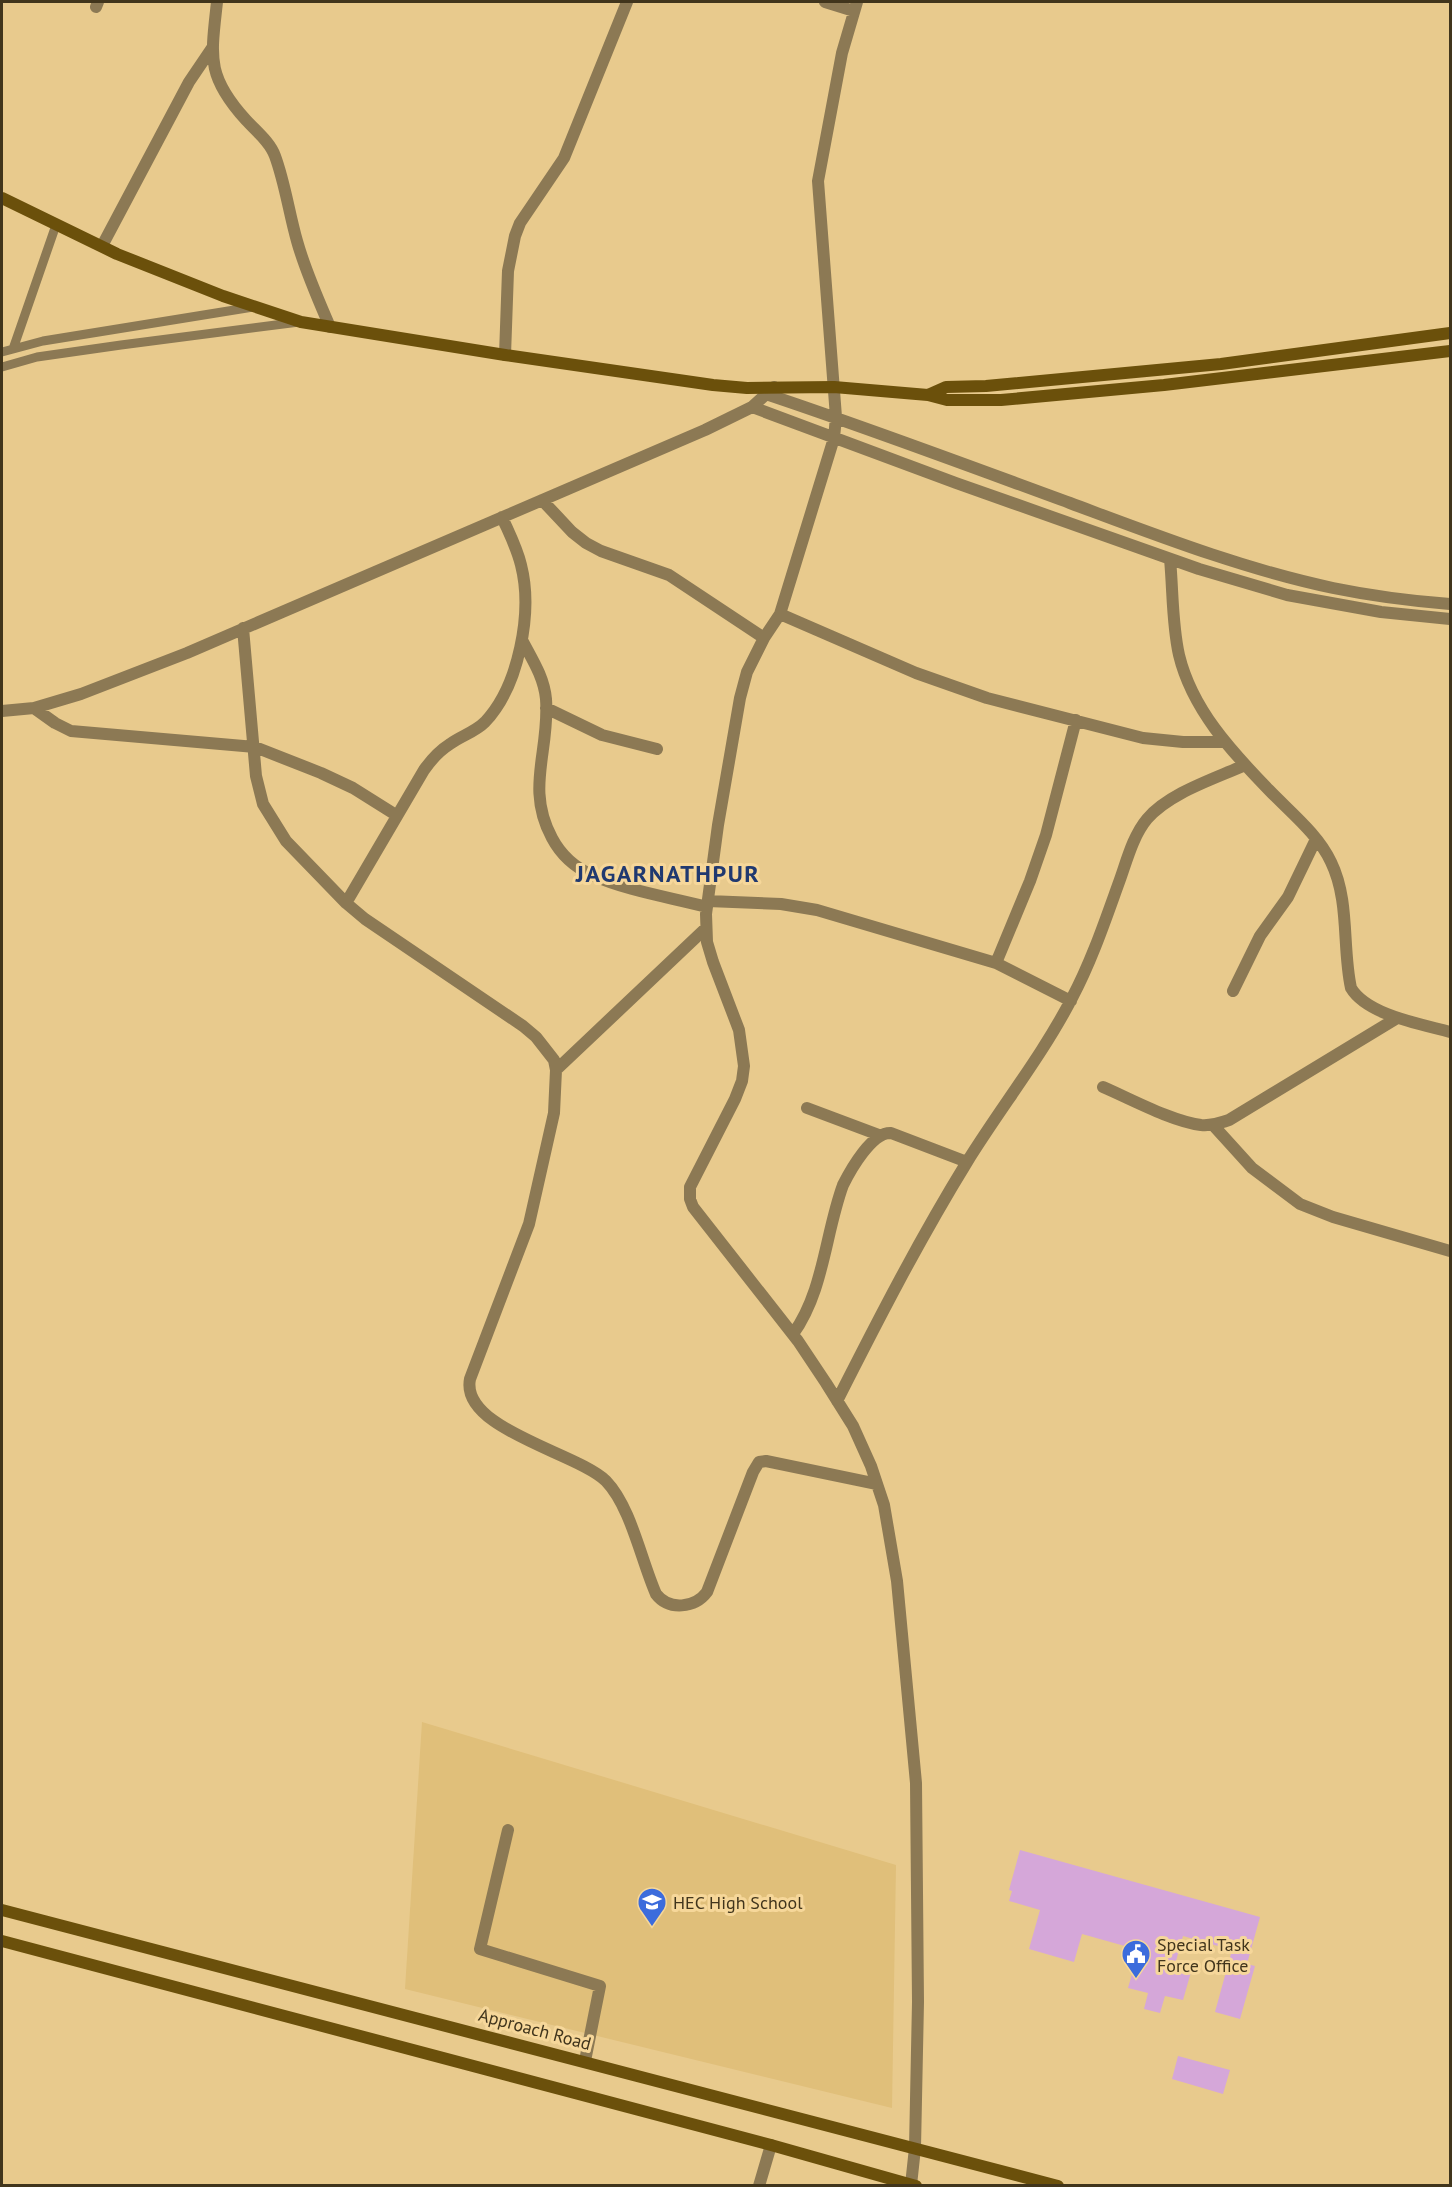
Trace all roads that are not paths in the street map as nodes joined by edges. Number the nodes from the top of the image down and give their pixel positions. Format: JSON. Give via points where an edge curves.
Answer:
{"nodes":[{"id":1,"x":217,"y":2,"type":"edge"},
{"id":2,"x":627,"y":2,"type":"edge"},
{"id":3,"x":825,"y":2,"type":"edge"},
{"id":4,"x":856,"y":6,"type":"edge"},
{"id":5,"x":212,"y":48,"type":"junction"},
{"id":6,"x":2,"y":198,"type":"edge"},
{"id":7,"x":56,"y":225,"type":"junction"},
{"id":8,"x":102,"y":246,"type":"junction"},
{"id":9,"x":254,"y":307,"type":"junction"},
{"id":10,"x":302,"y":322,"type":"junction"},
{"id":11,"x":330,"y":327,"type":"junction"},
{"id":12,"x":1450,"y":333,"type":"edge"},
{"id":13,"x":13,"y":349,"type":"junction"},
{"id":14,"x":1450,"y":351,"type":"edge"},
{"id":15,"x":2,"y":352,"type":"edge"},
{"id":16,"x":505,"y":355,"type":"junction"},
{"id":17,"x":2,"y":367,"type":"edge"},
{"id":18,"x":834,"y":387,"type":"junction"},
{"id":19,"x":770,"y":391,"type":"junction"},
{"id":20,"x":928,"y":395,"type":"junction"},
{"id":21,"x":752,"y":407,"type":"junction"},
{"id":22,"x":836,"y":417,"type":"junction"},
{"id":23,"x":834,"y":438,"type":"junction"},
{"id":24,"x":949,"y":458,"type":"junction"},
{"id":25,"x":942,"y":478,"type":"junction"},
{"id":26,"x":542,"y":500,"type":"junction"},
{"id":27,"x":502,"y":517,"type":"junction"},
{"id":28,"x":1170,"y":559,"type":"junction"},
{"id":29,"x":1450,"y":604,"type":"edge"},
{"id":30,"x":780,"y":614,"type":"junction"},
{"id":31,"x":1445,"y":619,"type":"edge"},
{"id":32,"x":243,"y":628,"type":"junction"},
{"id":33,"x":1450,"y":630,"type":"edge"},
{"id":34,"x":764,"y":638,"type":"junction"},
{"id":35,"x":522,"y":640,"type":"junction"},
{"id":36,"x":34,"y":708,"type":"junction"},
{"id":37,"x":546,"y":708,"type":"junction"},
{"id":38,"x":2,"y":711,"type":"edge"},
{"id":39,"x":1076,"y":720,"type":"junction"},
{"id":40,"x":1225,"y":742,"type":"junction"},
{"id":41,"x":255,"y":747,"type":"junction"},
{"id":42,"x":657,"y":749,"type":"dead end"},
{"id":43,"x":1245,"y":765,"type":"junction"},
{"id":44,"x":396,"y":815,"type":"junction"},
{"id":45,"x":1316,"y":839,"type":"junction"},
{"id":46,"x":346,"y":903,"type":"junction"},
{"id":47,"x":707,"y":904,"type":"junction"},
{"id":48,"x":706,"y":928,"type":"junction"},
{"id":49,"x":996,"y":963,"type":"junction"},
{"id":50,"x":1233,"y":991,"type":"dead end"},
{"id":51,"x":1071,"y":1000,"type":"junction"},
{"id":52,"x":1397,"y":1018,"type":"junction"},
{"id":53,"x":1450,"y":1032,"type":"edge"},
{"id":54,"x":556,"y":1070,"type":"junction"},
{"id":55,"x":1102,"y":1087,"type":"dead end"},
{"id":56,"x":807,"y":1108,"type":"dead end"},
{"id":57,"x":1213,"y":1125,"type":"junction"},
{"id":58,"x":879,"y":1135,"type":"junction"},
{"id":59,"x":967,"y":1162,"type":"junction"},
{"id":60,"x":1450,"y":1251,"type":"edge"},
{"id":61,"x":793,"y":1334,"type":"junction"},
{"id":62,"x":837,"y":1401,"type":"junction"},
{"id":63,"x":877,"y":1484,"type":"junction"},
{"id":64,"x":508,"y":1830,"type":"dead end"},
{"id":65,"x":2,"y":1910,"type":"edge"},
{"id":66,"x":2,"y":1941,"type":"edge"},
{"id":67,"x":585,"y":2061,"type":"junction"},
{"id":68,"x":771,"y":2145,"type":"junction"},
{"id":69,"x":915,"y":2148,"type":"junction"},
{"id":70,"x":913,"y":2185,"type":"edge"},
{"id":71,"x":759,"y":2186,"type":"edge"},
{"id":72,"x":1058,"y":2186,"type":"edge"}],
"edges":[{"from":1,"to":5,"type":"street"},
{"from":2,"to":16,"type":"street","via":[[564,158],[515,236],[508,272]]},
{"from":3,"to":4,"type":"street"},
{"from":4,"to":18,"type":"street","via":[[842,53],[818,181]]},
{"from":5,"to":8,"type":"street","via":[[189,82]]},
{"from":5,"to":11,"type":"street","via":[[220,87],[275,156],[297,242]]},
{"from":6,"to":7,"type":"street"},
{"from":7,"to":8,"type":"street"},
{"from":7,"to":13,"type":"lane"},
{"from":8,"to":9,"type":"street"},
{"from":9,"to":10,"type":"street"},
{"from":9,"to":13,"type":"lane"},
{"from":10,"to":11,"type":"street"},
{"from":10,"to":17,"type":"lane","via":[[37,357]]},
{"from":11,"to":16,"type":"street"},
{"from":12,"to":20,"type":"street","via":[[1221,364],[946,387]]},
{"from":13,"to":15,"type":"lane"},
{"from":14,"to":20,"type":"street","via":[[1001,400],[946,400]]},
{"from":16,"to":19,"type":"street"},
{"from":18,"to":19,"type":"street"},
{"from":18,"to":20,"type":"street"},
{"from":18,"to":22,"type":"street"},
{"from":19,"to":21,"type":"street"},
{"from":19,"to":22,"type":"street"},
{"from":21,"to":23,"type":"street"},
{"from":21,"to":26,"type":"street"},
{"from":22,"to":23,"type":"street"},
{"from":22,"to":24,"type":"street"},
{"from":23,"to":25,"type":"street"},
{"from":23,"to":30,"type":"street"},
{"from":24,"to":25,"type":"street"},
{"from":24,"to":29,"type":"street","via":[[1185,545],[1297,580],[1374,596]]},
{"from":25,"to":28,"type":"street"},
{"from":26,"to":27,"type":"street"},
{"from":26,"to":34,"type":"street","via":[[586,543],[669,575]]},
{"from":27,"to":32,"type":"street"},
{"from":27,"to":35,"type":"street","via":[[521,567]]},
{"from":28,"to":31,"type":"street","via":[[1287,595]]},
{"from":28,"to":40,"type":"street","via":[[1179,654],[1195,696]]},
{"from":30,"to":34,"type":"street"},
{"from":30,"to":39,"type":"street","via":[[916,673],[987,698]]},
{"from":31,"to":33,"type":"street"},
{"from":32,"to":36,"type":"street","via":[[81,694]]},
{"from":32,"to":41,"type":"street"},
{"from":34,"to":47,"type":"street","via":[[747,672],[740,698]]},
{"from":35,"to":37,"type":"street","via":[[544,686]]},
{"from":35,"to":44,"type":"street","via":[[512,677],[492,714],[476,730],[432,759]]},
{"from":36,"to":38,"type":"street"},
{"from":36,"to":41,"type":"street","via":[[71,731]]},
{"from":37,"to":42,"type":"street","via":[[602,735]]},
{"from":37,"to":47,"type":"street","via":[[538,790],[543,822],[559,851],[591,874],[612,882]]},
{"from":39,"to":40,"type":"street","via":[[1163,741]]},
{"from":39,"to":49,"type":"street","via":[[1046,836]]},
{"from":40,"to":43,"type":"street"},
{"from":41,"to":44,"type":"street","via":[[353,788]]},
{"from":41,"to":46,"type":"street","via":[[259,791],[271,820]]},
{"from":43,"to":45,"type":"street"},
{"from":43,"to":51,"type":"street","via":[[1168,801],[1145,822],[1091,961]]},
{"from":44,"to":46,"type":"street"},
{"from":45,"to":50,"type":"street","via":[[1288,897],[1260,936]]},
{"from":45,"to":52,"type":"street","via":[[1332,863],[1338,881],[1351,988],[1364,1002]]},
{"from":46,"to":54,"type":"street","via":[[523,1026],[545,1048]]},
{"from":47,"to":48,"type":"street"},
{"from":47,"to":49,"type":"street","via":[[781,904],[816,910]]},
{"from":48,"to":54,"type":"street"},
{"from":48,"to":61,"type":"street","via":[[713,962],[739,1030],[744,1066],[732,1107],[693,1178],[690,1199]]},
{"from":49,"to":51,"type":"street"},
{"from":51,"to":59,"type":"street"},
{"from":52,"to":53,"type":"street"},
{"from":52,"to":57,"type":"street","via":[[1229,1120]]},
{"from":54,"to":63,"type":"street","via":[[554,1113],[528,1224],[470,1379],[469,1391],[477,1405],[509,1431],[580,1464],[606,1481],[622,1504],[656,1594],[673,1605],[692,1604],[707,1592],[759,1462]]},
{"from":55,"to":57,"type":"street","via":[[1174,1118]]},
{"from":56,"to":58,"type":"street"},
{"from":57,"to":60,"type":"street","via":[[1252,1168],[1300,1204]]},
{"from":58,"to":59,"type":"street","via":[[891,1133]]},
{"from":58,"to":61,"type":"street","via":[[858,1159],[843,1185],[812,1301]]},
{"from":59,"to":62,"type":"street","via":[[902,1273]]},
{"from":61,"to":62,"type":"street"},
{"from":62,"to":63,"type":"street","via":[[853,1426]]},
{"from":63,"to":69,"type":"street","via":[[897,1581],[915,1783]]},
{"from":64,"to":67,"type":"street","via":[[480,1949],[600,1986]]},
{"from":65,"to":67,"type":"street","name":"Approach Road"},
{"from":66,"to":68,"type":"street"},
{"from":67,"to":69,"type":"street","name":"Approach Road"},
{"from":68,"to":70,"type":"street"},
{"from":68,"to":71,"type":"street"},
{"from":69,"to":70,"type":"street"},
{"from":69,"to":72,"type":"street","name":"Approach Road"}]}
